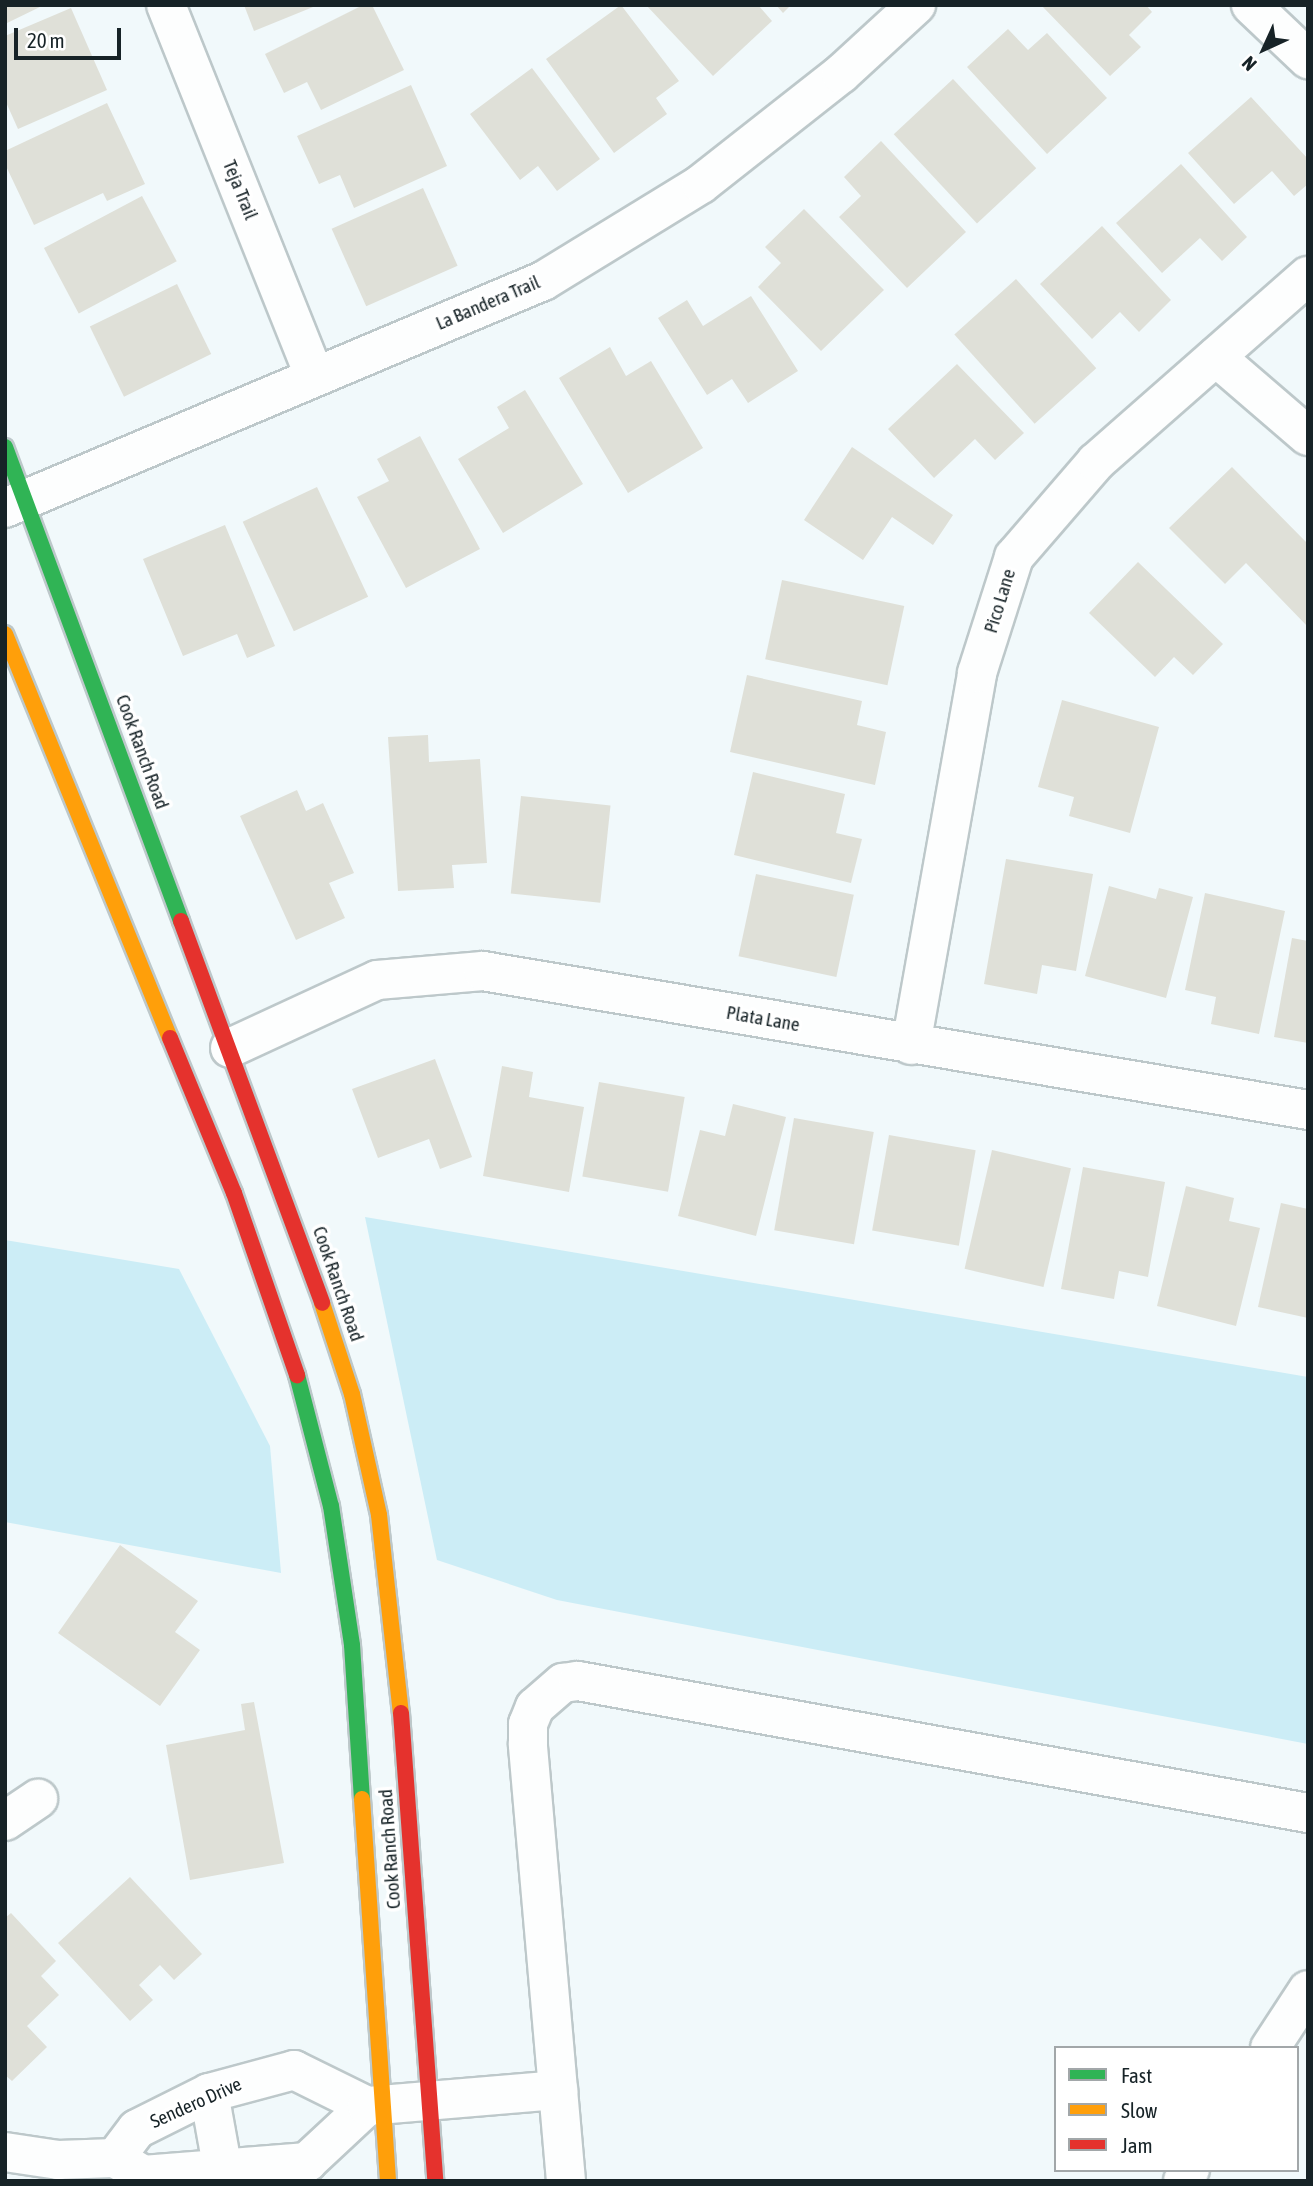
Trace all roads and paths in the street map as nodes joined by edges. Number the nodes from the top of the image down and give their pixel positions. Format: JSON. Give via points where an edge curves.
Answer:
{"nodes":[{"id":1,"x":166,"y":5,"type":"edge"},
{"id":2,"x":916,"y":5,"type":"edge"},
{"id":3,"x":1251,"y":5,"type":"edge"},
{"id":4,"x":1308,"y":59,"type":"edge"},
{"id":5,"x":1308,"y":276,"type":"edge"},
{"id":6,"x":1216,"y":357,"type":"junction"},
{"id":7,"x":314,"y":375,"type":"junction"},
{"id":8,"x":1308,"y":436,"type":"edge"},
{"id":9,"x":5,"y":447,"type":"edge"},
{"id":10,"x":16,"y":504,"type":"edge"},
{"id":11,"x":5,"y":634,"type":"edge"},
{"id":12,"x":911,"y":1045,"type":"junction"},
{"id":13,"x":229,"y":1048,"type":"junction"},
{"id":14,"x":1308,"y":1110,"type":"edge"},
{"id":15,"x":38,"y":1799,"type":"dead end"},
{"id":16,"x":1308,"y":1813,"type":"edge"},
{"id":17,"x":5,"y":1821,"type":"edge"},
{"id":18,"x":1308,"y":1990,"type":"edge"},
{"id":19,"x":1271,"y":2046,"type":"edge"},
{"id":20,"x":558,"y":2090,"type":"junction"},
{"id":21,"x":209,"y":2093,"type":"junction"},
{"id":22,"x":428,"y":2101,"type":"junction"},
{"id":23,"x":374,"y":2105,"type":"junction"},
{"id":24,"x":5,"y":2152,"type":"edge"},
{"id":25,"x":97,"y":2167,"type":"edge"},
{"id":26,"x":223,"y":2171,"type":"junction"},
{"id":27,"x":388,"y":2181,"type":"edge"},
{"id":28,"x":435,"y":2181,"type":"edge"},
{"id":29,"x":566,"y":2181,"type":"edge"}],
"edges":[{"from":1,"to":7,"type":"street","name":"Teja Trail"},
{"from":2,"to":7,"type":"street","name":"La Bandera Trail","via":[[841,74],[701,184],[543,281]]},
{"from":3,"to":4,"type":"street"},
{"from":5,"to":6,"type":"street","name":"Pico Lane"},
{"from":6,"to":8,"type":"street"},
{"from":6,"to":12,"type":"street","name":"Pico Lane","via":[[1096,462],[1014,556],[977,673]]},
{"from":7,"to":10,"type":"street","name":"La Bandera Trail"},
{"from":9,"to":10,"type":"street","name":"Cook Ranch Road"},
{"from":10,"to":13,"type":"street","name":"Cook Ranch Road"},
{"from":11,"to":23,"type":"street","name":"Cook Ranch Road","via":[[234,1193],[305,1399],[331,1506],[352,1645]]},
{"from":12,"to":13,"type":"street","name":"Plata Lane","via":[[483,971],[377,980]]},
{"from":12,"to":14,"type":"street","name":"Plata Lane"},
{"from":13,"to":22,"type":"street","name":"Cook Ranch Road","via":[[328,1316],[352,1394],[379,1515],[401,1691]]},
{"from":15,"to":17,"type":"street"},
{"from":16,"to":20,"type":"street","via":[[578,1681],[563,1683],[535,1707],[528,1724]]},
{"from":18,"to":19,"type":"street"},
{"from":20,"to":22,"type":"street"},
{"from":20,"to":29,"type":"street"},
{"from":21,"to":23,"type":"street","name":"Sendero Drive","via":[[294,2070]]},
{"from":21,"to":25,"type":"street","name":"Sendero Drive","via":[[137,2130]]},
{"from":21,"to":26,"type":"street"},
{"from":22,"to":23,"type":"street"},
{"from":22,"to":28,"type":"street","name":"Cook Ranch Road"},
{"from":23,"to":26,"type":"street","via":[[307,2162]]},
{"from":23,"to":27,"type":"street","name":"Cook Ranch Road"},
{"from":24,"to":25,"type":"street"},
{"from":25,"to":26,"type":"street","via":[[143,2175]]}]}
